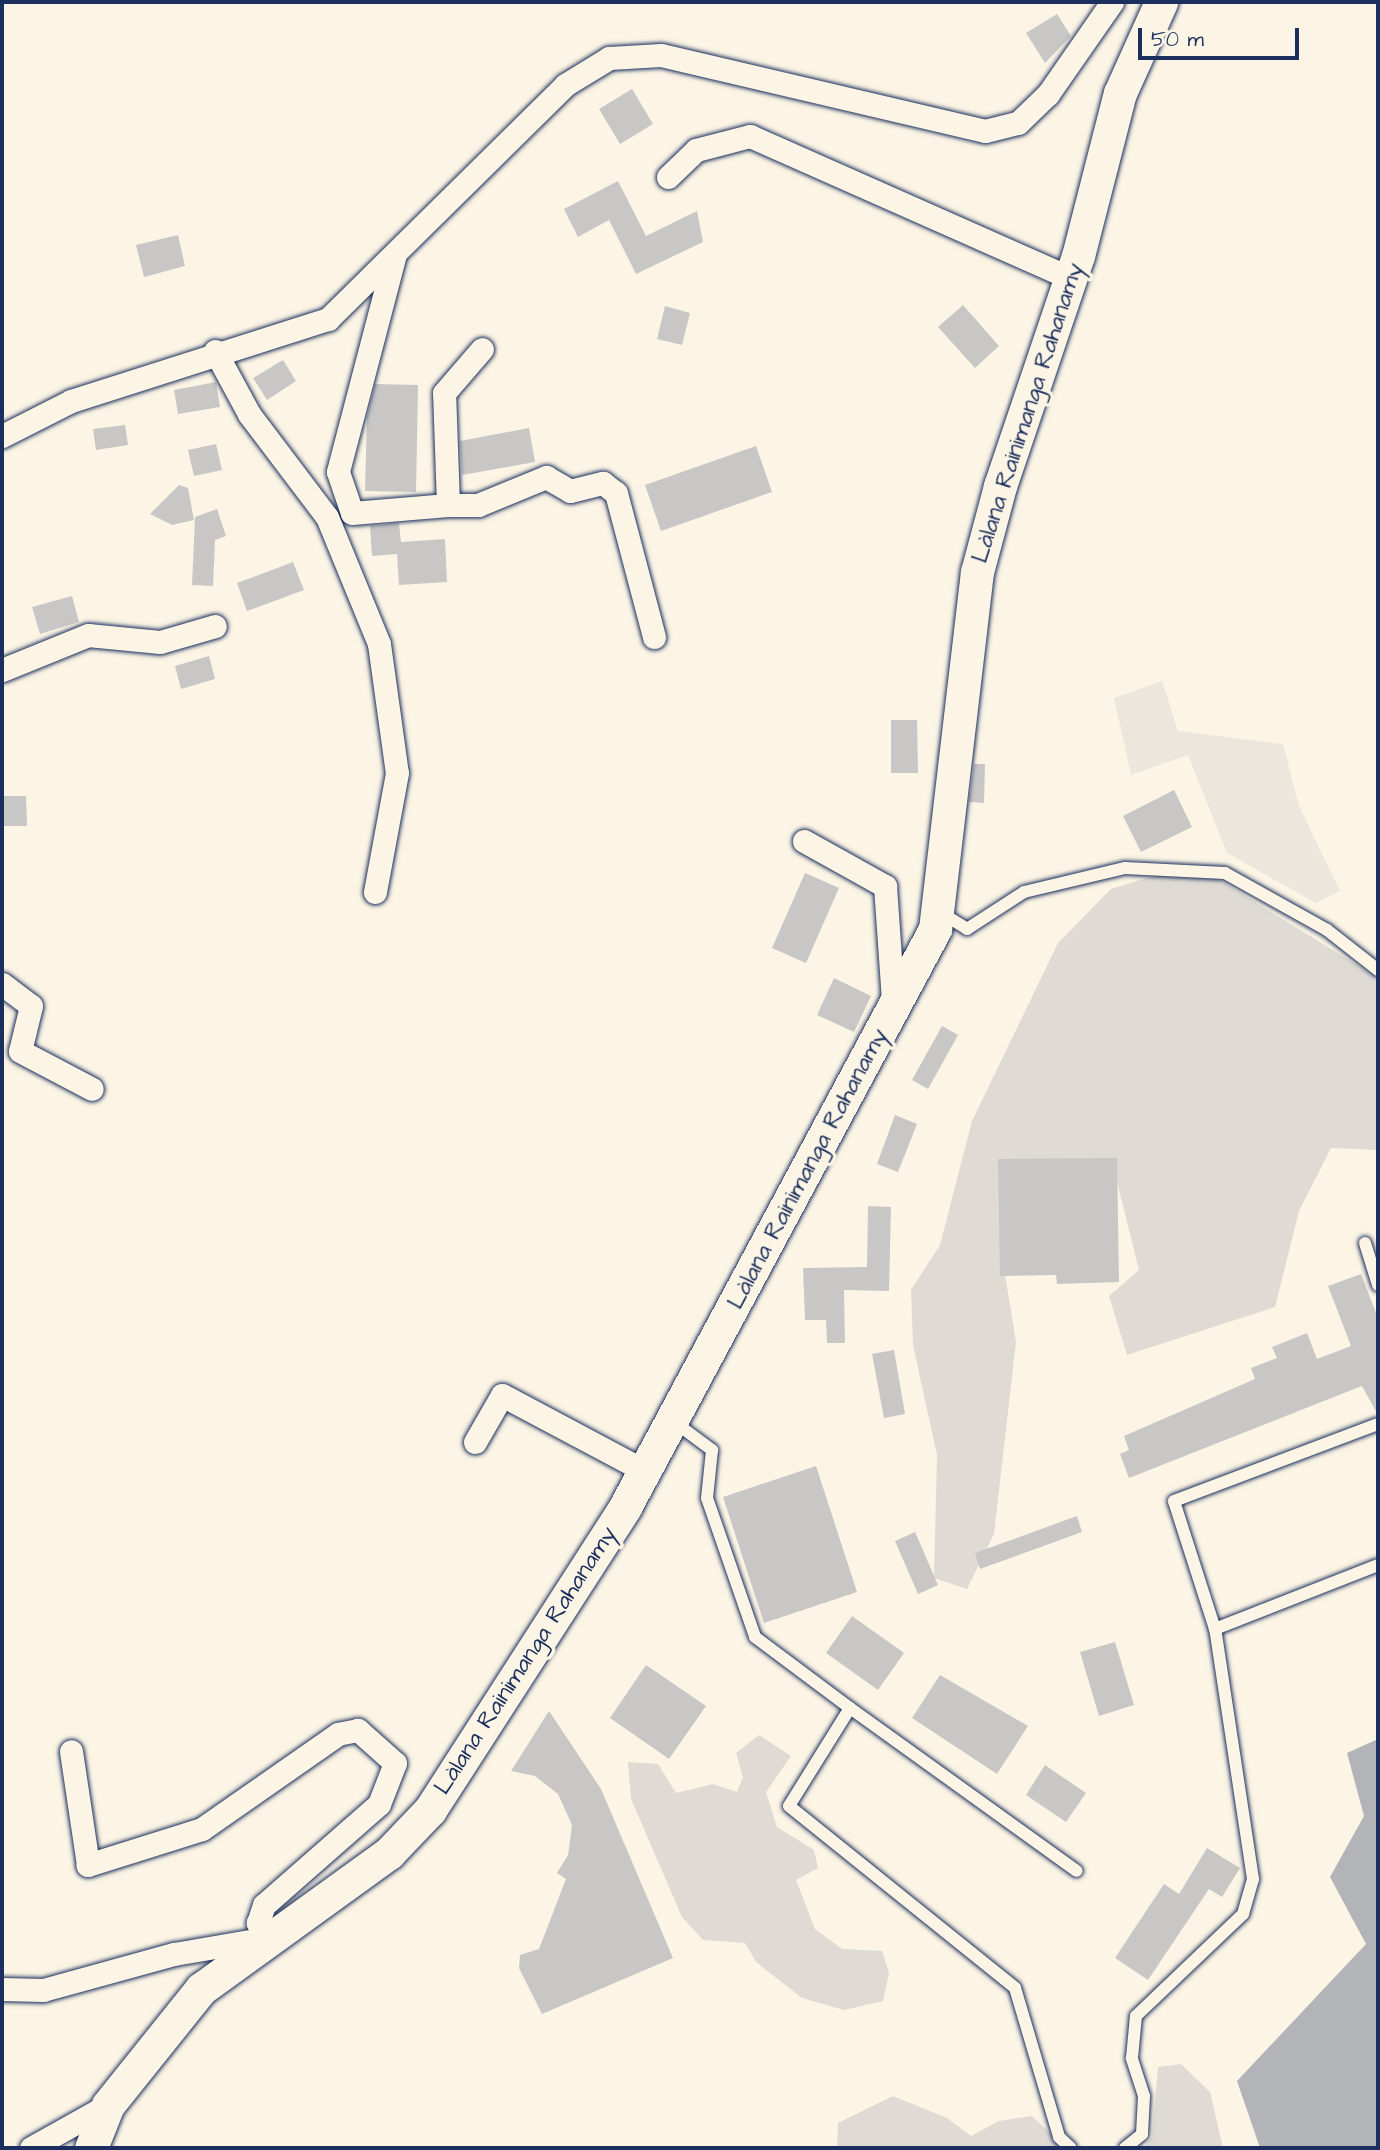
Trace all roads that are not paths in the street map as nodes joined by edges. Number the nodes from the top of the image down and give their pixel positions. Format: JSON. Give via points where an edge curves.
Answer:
{"nodes":[{"id":1,"x":1112,"y":2,"type":"edge"},
{"id":2,"x":1161,"y":2,"type":"edge"},
{"id":3,"x":668,"y":177,"type":"dead end"},
{"id":4,"x":395,"y":254,"type":"junction"},
{"id":5,"x":1070,"y":278,"type":"junction"},
{"id":6,"x":482,"y":349,"type":"dead end"},
{"id":7,"x":215,"y":351,"type":"junction"},
{"id":8,"x":2,"y":436,"type":"edge"},
{"id":9,"x":448,"y":505,"type":"junction"},
{"id":10,"x":215,"y":626,"type":"dead end"},
{"id":11,"x":654,"y":637,"type":"dead end"},
{"id":12,"x":2,"y":670,"type":"edge"},
{"id":13,"x":804,"y":841,"type":"dead end"},
{"id":14,"x":375,"y":892,"type":"dead end"},
{"id":15,"x":940,"y":912,"type":"junction"},
{"id":16,"x":1378,"y":970,"type":"edge"},
{"id":17,"x":2,"y":984,"type":"edge"},
{"id":18,"x":92,"y":1089,"type":"dead end"},
{"id":19,"x":850,"y":1094,"type":"junction"},
{"id":20,"x":1365,"y":1243,"type":"dead end"},
{"id":21,"x":1378,"y":1285,"type":"edge"},
{"id":22,"x":673,"y":1421,"type":"junction"},
{"id":23,"x":1378,"y":1424,"type":"edge"},
{"id":24,"x":475,"y":1442,"type":"dead end"},
{"id":25,"x":645,"y":1471,"type":"junction"},
{"id":26,"x":1378,"y":1565,"type":"edge"},
{"id":27,"x":1215,"y":1629,"type":"junction"},
{"id":28,"x":850,"y":1708,"type":"junction"},
{"id":29,"x":71,"y":1751,"type":"dead end"},
{"id":30,"x":1077,"y":1871,"type":"dead end"},
{"id":31,"x":273,"y":1937,"type":"junction"},
{"id":32,"x":2,"y":1989,"type":"edge"},
{"id":33,"x":108,"y":2105,"type":"junction"},
{"id":34,"x":31,"y":2148,"type":"edge"},
{"id":35,"x":90,"y":2148,"type":"edge"},
{"id":36,"x":1071,"y":2148,"type":"edge"},
{"id":37,"x":1125,"y":2148,"type":"edge"}],
"edges":[{"from":1,"to":4,"type":"street","via":[[1048,94],[1018,123],[985,131],[661,55],[609,58],[565,85]]},
{"from":2,"to":5,"type":"main road","name":"Làlana Rainimanga Rahanamy","via":[[1120,93]]},
{"from":3,"to":5,"type":"street","via":[[696,150],[750,136]]},
{"from":4,"to":7,"type":"street","via":[[328,318]]},
{"from":4,"to":9,"type":"street","via":[[338,472],[352,513]]},
{"from":5,"to":15,"type":"main road","name":"Làlana Rainimanga Rahanamy","via":[[977,572]]},
{"from":6,"to":9,"type":"street","via":[[444,393]]},
{"from":7,"to":8,"type":"street","via":[[71,401]]},
{"from":7,"to":14,"type":"street","via":[[249,414],[327,517],[379,644],[397,773]]},
{"from":9,"to":11,"type":"street","via":[[478,505],[546,477],[570,491],[603,483],[616,493]]},
{"from":10,"to":12,"type":"street","via":[[160,642],[88,635]]},
{"from":13,"to":19,"type":"street","via":[[885,886],[897,990]]},
{"from":15,"to":16,"type":"lane","via":[[968,929],[1024,892],[1125,868],[1224,873],[1327,930]]},
{"from":15,"to":19,"type":"main road","name":"Làlana Rainimanga Rahanamy"},
{"from":17,"to":18,"type":"street","via":[[31,1006],[20,1051]]},
{"from":19,"to":22,"type":"main road","name":"Làlana Rainimanga Rahanamy"},
{"from":20,"to":21,"type":"lane"},
{"from":22,"to":25,"type":"main road","name":"Làlana Rainimanga Rahanamy"},
{"from":22,"to":28,"type":"lane","via":[[712,1450],[707,1498],[755,1637]]},
{"from":23,"to":27,"type":"lane","via":[[1174,1501]]},
{"from":24,"to":25,"type":"street","via":[[502,1395]]},
{"from":25,"to":31,"type":"main road","name":"Làlana Rainimanga Rahanamy","via":[[430,1810],[389,1853]]},
{"from":26,"to":27,"type":"lane"},
{"from":27,"to":37,"type":"lane","via":[[1252,1878],[1243,1914],[1136,2016],[1132,2058],[1144,2096],[1142,2134]]},
{"from":28,"to":30,"type":"lane"},
{"from":28,"to":36,"type":"lane","via":[[789,1805],[1015,1988],[1059,2137]]},
{"from":29,"to":31,"type":"street","via":[[89,1866],[202,1829],[338,1734],[358,1730],[395,1763],[379,1804],[264,1905],[258,1923]]},
{"from":31,"to":32,"type":"street","via":[[174,1954],[43,1990]]},
{"from":31,"to":33,"type":"main road","name":"Làlana Rainimanga Rahanamy","via":[[201,1989]]},
{"from":33,"to":34,"type":"street"},
{"from":33,"to":35,"type":"main road","name":"Làlana Rainimanga Rahanamy"}]}
